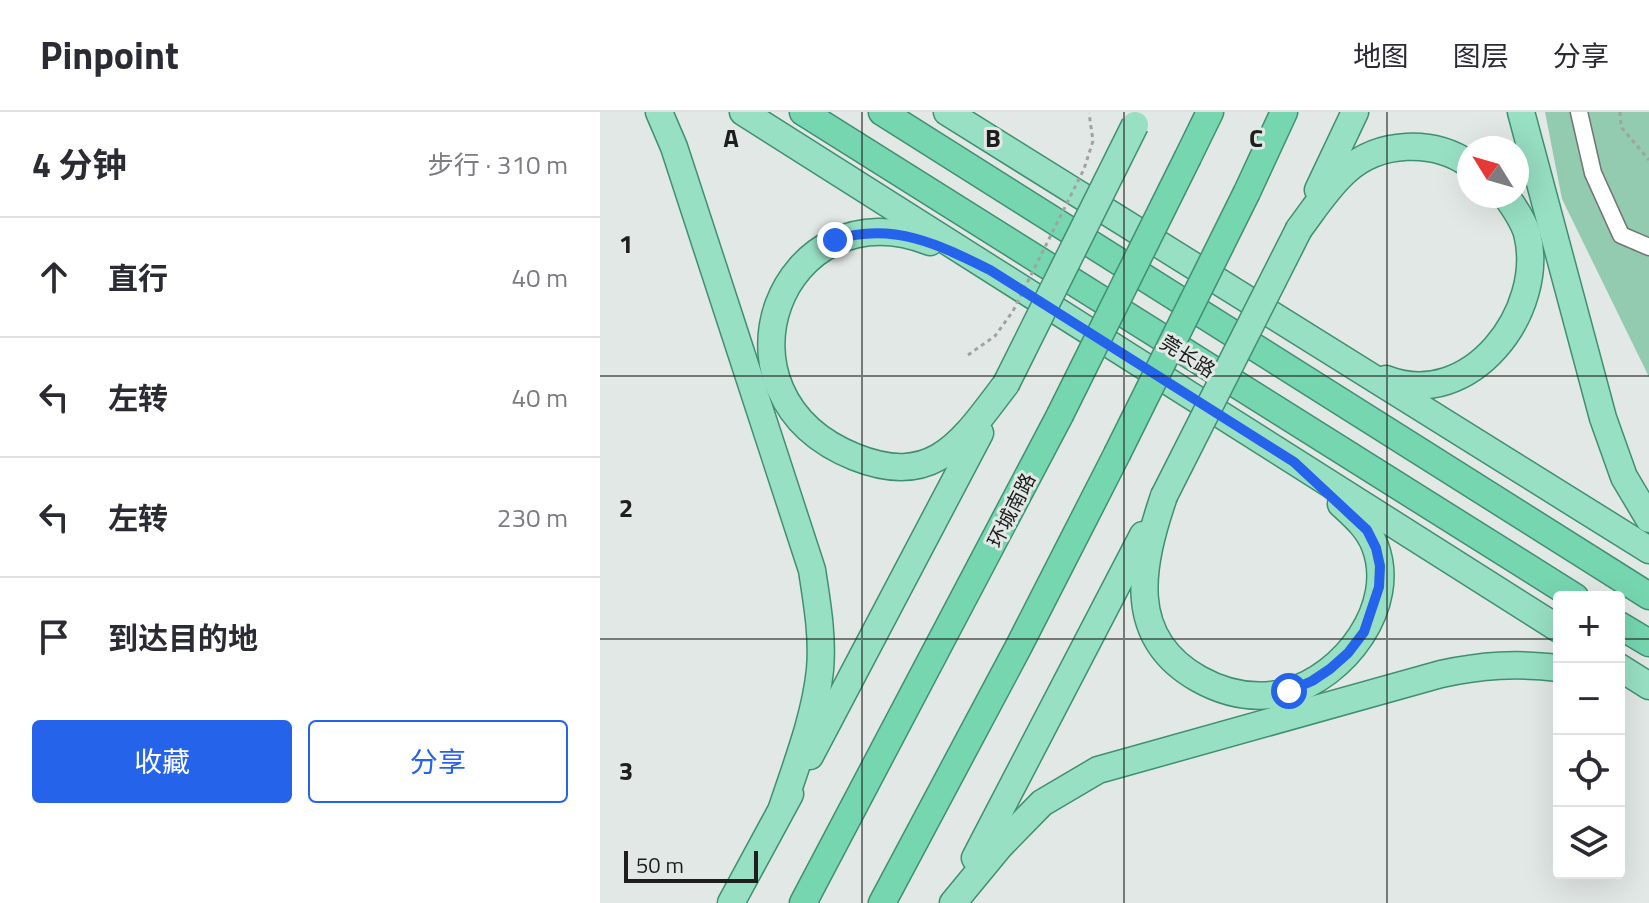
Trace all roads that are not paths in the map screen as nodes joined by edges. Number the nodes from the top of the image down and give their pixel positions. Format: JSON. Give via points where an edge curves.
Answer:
{"nodes":[{"id":1,"x":659,"y":112,"type":"edge"},
{"id":2,"x":743,"y":112,"type":"edge"},
{"id":3,"x":803,"y":112,"type":"edge"},
{"id":4,"x":882,"y":112,"type":"edge"},
{"id":5,"x":947,"y":112,"type":"edge"},
{"id":6,"x":973,"y":112,"type":"edge"},
{"id":7,"x":1210,"y":112,"type":"edge"},
{"id":8,"x":1284,"y":112,"type":"edge"},
{"id":9,"x":1355,"y":112,"type":"edge"},
{"id":10,"x":1521,"y":112,"type":"edge"},
{"id":11,"x":1579,"y":112,"type":"edge"},
{"id":12,"x":1138,"y":116,"type":"edge"},
{"id":13,"x":1457,"y":158,"type":"edge"},
{"id":14,"x":1045,"y":173,"type":"junction"},
{"id":15,"x":1513,"y":208,"type":"edge"},
{"id":16,"x":1299,"y":229,"type":"junction"},
{"id":17,"x":1649,"y":247,"type":"edge"},
{"id":18,"x":990,"y":270,"type":"junction"},
{"id":19,"x":1351,"y":364,"type":"junction"},
{"id":20,"x":1006,"y":384,"type":"junction"},
{"id":21,"x":1294,"y":462,"type":"junction"},
{"id":22,"x":1164,"y":496,"type":"junction"},
{"id":23,"x":1649,"y":519,"type":"edge"},
{"id":24,"x":1649,"y":550,"type":"edge"},
{"id":25,"x":1565,"y":591,"type":"edge"},
{"id":26,"x":1649,"y":596,"type":"edge"},
{"id":27,"x":1553,"y":625,"type":"edge"},
{"id":28,"x":1625,"y":629,"type":"edge"},
{"id":29,"x":1649,"y":643,"type":"edge"},
{"id":30,"x":1553,"y":668,"type":"edge"},
{"id":31,"x":1625,"y":671,"type":"edge"},
{"id":32,"x":1649,"y":686,"type":"edge"},
{"id":33,"x":1625,"y":688,"type":"edge"},
{"id":34,"x":1649,"y":698,"type":"edge"},
{"id":35,"x":782,"y":808,"type":"junction"},
{"id":36,"x":731,"y":903,"type":"edge"},
{"id":37,"x":803,"y":903,"type":"edge"},
{"id":38,"x":882,"y":903,"type":"edge"},
{"id":39,"x":952,"y":903,"type":"edge"}],
"edges":[{"from":1,"to":35,"type":"main road","via":[[812,570],[820,669]]},
{"from":2,"to":18,"type":"main road"},
{"from":3,"to":25,"type":"highway","name":"莞长路"},
{"from":4,"to":26,"type":"highway","name":"莞长路"},
{"from":5,"to":14,"type":"main road"},
{"from":6,"to":14,"type":"main road"},
{"from":7,"to":37,"type":"highway","name":"环城南路","bridge":true,"via":[[1060,415]]},
{"from":8,"to":38,"type":"highway","bridge":true,"via":[[1117,454]]},
{"from":9,"to":16,"type":"main road"},
{"from":10,"to":23,"type":"main road","via":[[1603,418],[1624,477]]},
{"from":11,"to":17,"type":"street","via":[[1593,173],[1621,235]]},
{"from":12,"to":20,"type":"main road","bridge":true},
{"from":13,"to":16,"type":"main road","via":[[1416,147],[1368,156],[1332,185]]},
{"from":14,"to":19,"type":"main road"},
{"from":15,"to":19,"type":"main road","via":[[1527,233],[1528,284],[1523,308],[1489,356],[1450,379],[1428,385],[1391,381]]},
{"from":16,"to":22,"type":"main road","bridge":true},
{"from":18,"to":20,"type":"main road","via":[[907,234],[870,232],[835,240],[786,287],[770,332],[771,358],[788,407],[816,437],[863,460],[889,466],[935,460],[951,450]]},
{"from":18,"to":21,"type":"main road"},
{"from":19,"to":24,"type":"main road"},
{"from":20,"to":35,"type":"main road"},
{"from":21,"to":22,"type":"main road","via":[[1367,530],[1380,566],[1364,632],[1348,653],[1312,681],[1289,691],[1265,696],[1212,687],[1189,674],[1155,639],[1147,620],[1145,571]]},
{"from":21,"to":27,"type":"main road"},
{"from":22,"to":39,"type":"main road"},
{"from":28,"to":29,"type":"highway"},
{"from":30,"to":39,"type":"main road","via":[[1481,665],[1441,674],[1098,770],[1042,803]]},
{"from":31,"to":32,"type":"main road"},
{"from":33,"to":34,"type":"main road"},
{"from":35,"to":36,"type":"main road"}]}
